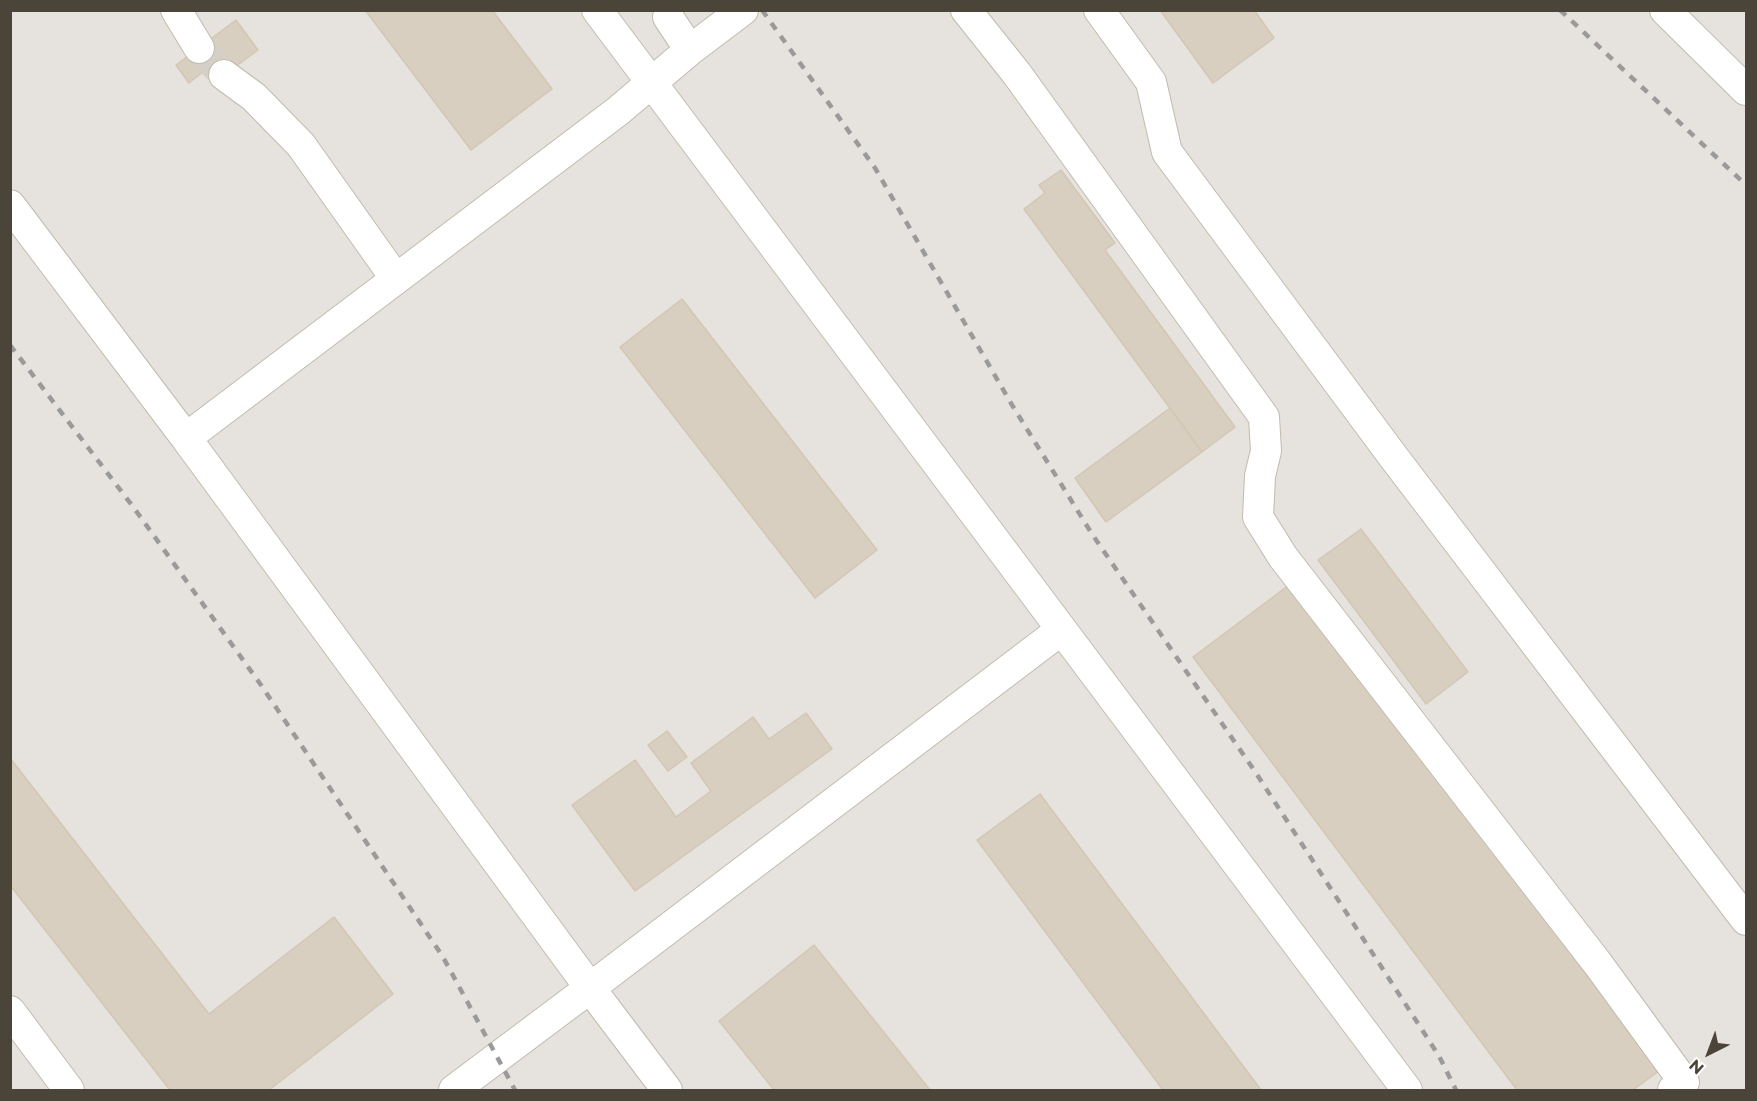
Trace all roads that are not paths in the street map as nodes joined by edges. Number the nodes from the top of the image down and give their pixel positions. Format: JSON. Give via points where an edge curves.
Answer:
{"nodes":[{"id":1,"x":176,"y":10,"type":"edge"},
{"id":2,"x":597,"y":10,"type":"edge"},
{"id":3,"x":743,"y":10,"type":"edge"},
{"id":4,"x":966,"y":10,"type":"edge"},
{"id":5,"x":1099,"y":10,"type":"edge"},
{"id":6,"x":1665,"y":10,"type":"edge"},
{"id":7,"x":668,"y":17,"type":"dead end"},
{"id":8,"x":199,"y":48,"type":"tunnel mouth"},
{"id":9,"x":690,"y":50,"type":"junction"},
{"id":10,"x":224,"y":75,"type":"tunnel mouth"},
{"id":11,"x":651,"y":82,"type":"junction"},
{"id":12,"x":1746,"y":90,"type":"edge"},
{"id":13,"x":10,"y":205,"type":"edge"},
{"id":14,"x":396,"y":279,"type":"junction"},
{"id":15,"x":186,"y":438,"type":"junction"},
{"id":16,"x":1061,"y":630,"type":"junction"},
{"id":17,"x":1746,"y":920,"type":"edge"},
{"id":18,"x":590,"y":988,"type":"junction"},
{"id":19,"x":10,"y":1011,"type":"edge"},
{"id":20,"x":69,"y":1090,"type":"edge"},
{"id":21,"x":454,"y":1090,"type":"edge"},
{"id":22,"x":667,"y":1090,"type":"edge"},
{"id":23,"x":1407,"y":1090,"type":"edge"},
{"id":24,"x":1673,"y":1090,"type":"edge"}],
"edges":[{"from":1,"to":8,"type":"street"},
{"from":2,"to":11,"type":"street"},
{"from":3,"to":9,"type":"street"},
{"from":4,"to":24,"type":"street","via":[[1017,74],[1264,417],[1266,451],[1258,517],[1282,557],[1598,964],[1684,1082]]},
{"from":5,"to":17,"type":"street","via":[[1151,82],[1167,152]]},
{"from":6,"to":12,"type":"street"},
{"from":7,"to":9,"type":"street"},
{"from":9,"to":11,"type":"street"},
{"from":10,"to":14,"type":"street","via":[[254,97],[301,145]]},
{"from":11,"to":14,"type":"street"},
{"from":11,"to":16,"type":"street"},
{"from":13,"to":15,"type":"street"},
{"from":14,"to":15,"type":"street"},
{"from":15,"to":18,"type":"street"},
{"from":16,"to":18,"type":"street"},
{"from":16,"to":23,"type":"street"},
{"from":18,"to":21,"type":"street"},
{"from":18,"to":22,"type":"street"},
{"from":19,"to":20,"type":"street"}]}
